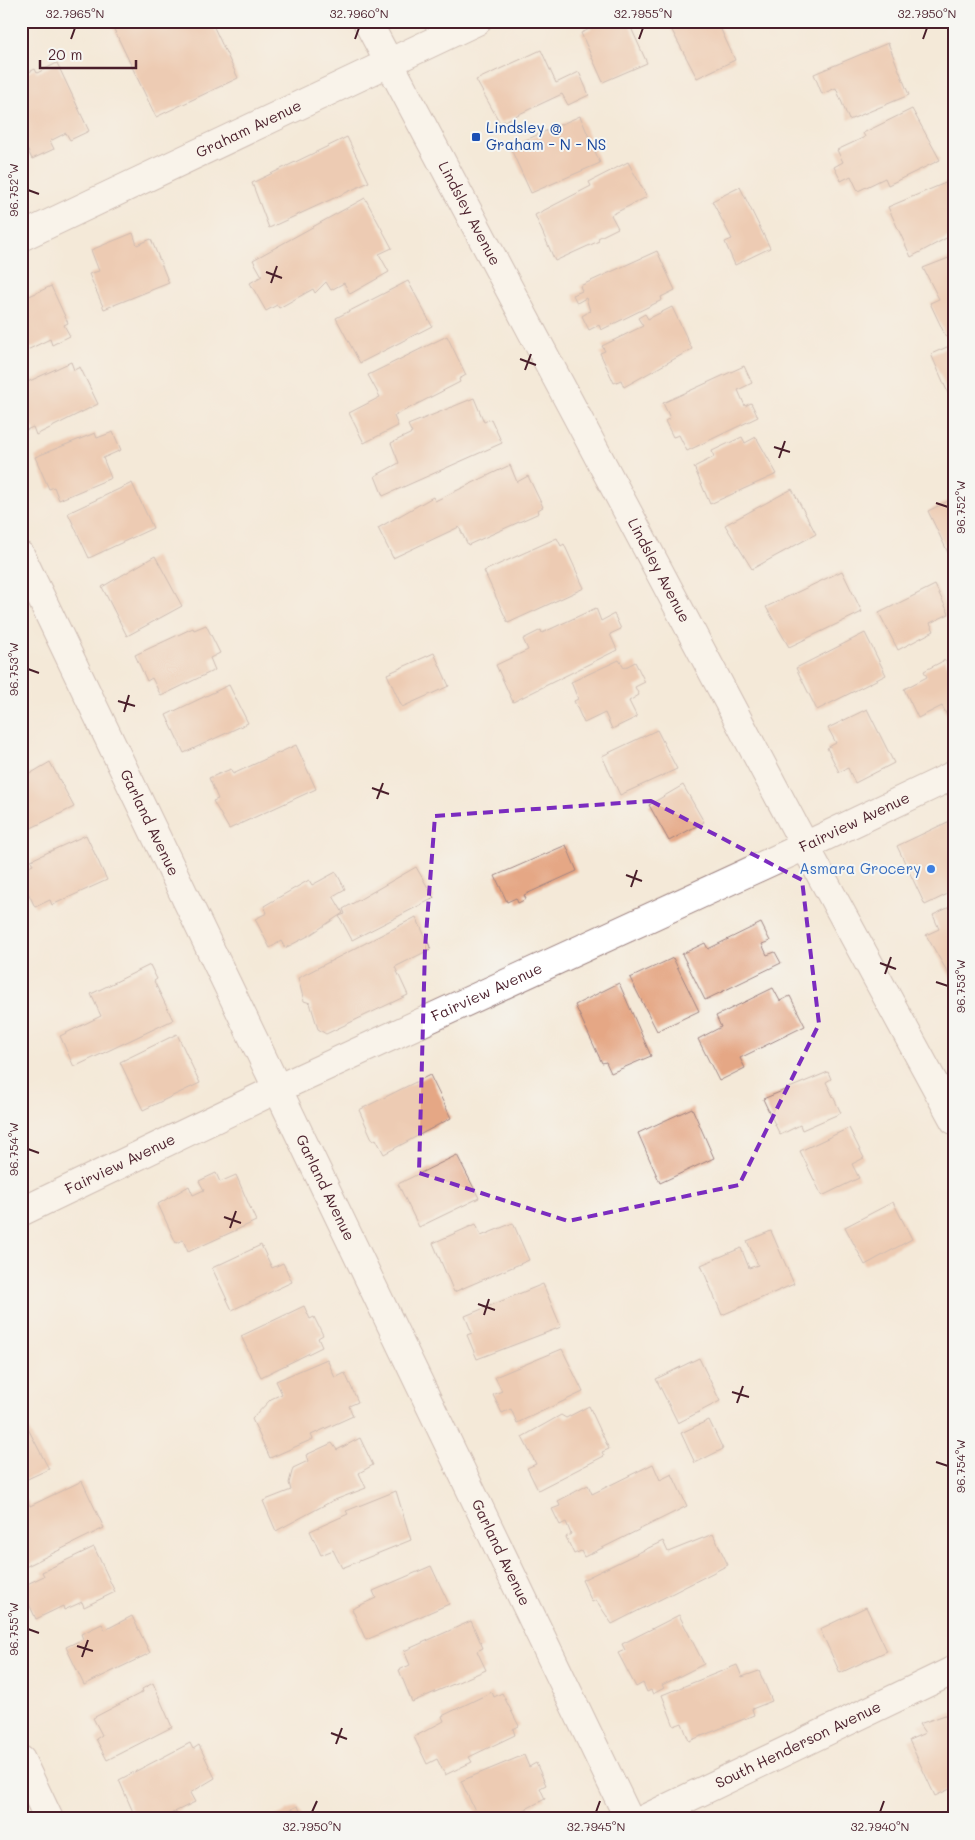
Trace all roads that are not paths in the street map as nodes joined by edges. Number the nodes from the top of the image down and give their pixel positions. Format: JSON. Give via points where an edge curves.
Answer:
{"nodes":[{"id":1,"x":367,"y":21,"type":"edge"},
{"id":2,"x":477,"y":21,"type":"edge"},
{"id":3,"x":389,"y":64,"type":"junction"},
{"id":4,"x":21,"y":237,"type":"edge"},
{"id":5,"x":21,"y":556,"type":"edge"},
{"id":6,"x":954,"y":775,"type":"edge"},
{"id":7,"x":805,"y":846,"type":"junction"},
{"id":8,"x":279,"y":1088,"type":"junction"},
{"id":9,"x":954,"y":1120,"type":"edge"},
{"id":10,"x":21,"y":1212,"type":"edge"},
{"id":11,"x":954,"y":1670,"type":"edge"},
{"id":12,"x":21,"y":1760,"type":"edge"},
{"id":13,"x":49,"y":1819,"type":"edge"},
{"id":14,"x":629,"y":1819,"type":"edge"},
{"id":15,"x":644,"y":1819,"type":"edge"}],
"edges":[{"from":1,"to":3,"type":"street","name":"Lindsley Avenue"},
{"from":2,"to":3,"type":"street","name":"Graham Avenue"},
{"from":3,"to":4,"type":"street","name":"Graham Avenue"},
{"from":3,"to":7,"type":"street","name":"Lindsley Avenue"},
{"from":5,"to":8,"type":"street","name":"Garland Avenue"},
{"from":6,"to":7,"type":"street","name":"Fairview Avenue"},
{"from":7,"to":8,"type":"street","name":"Fairview Avenue"},
{"from":7,"to":9,"type":"street","name":"Lindsley Avenue"},
{"from":8,"to":10,"type":"street","name":"Fairview Avenue"},
{"from":8,"to":14,"type":"street","name":"Garland Avenue"},
{"from":11,"to":15,"type":"street","name":"South Henderson Avenue"},
{"from":12,"to":13,"type":"street"}]}
